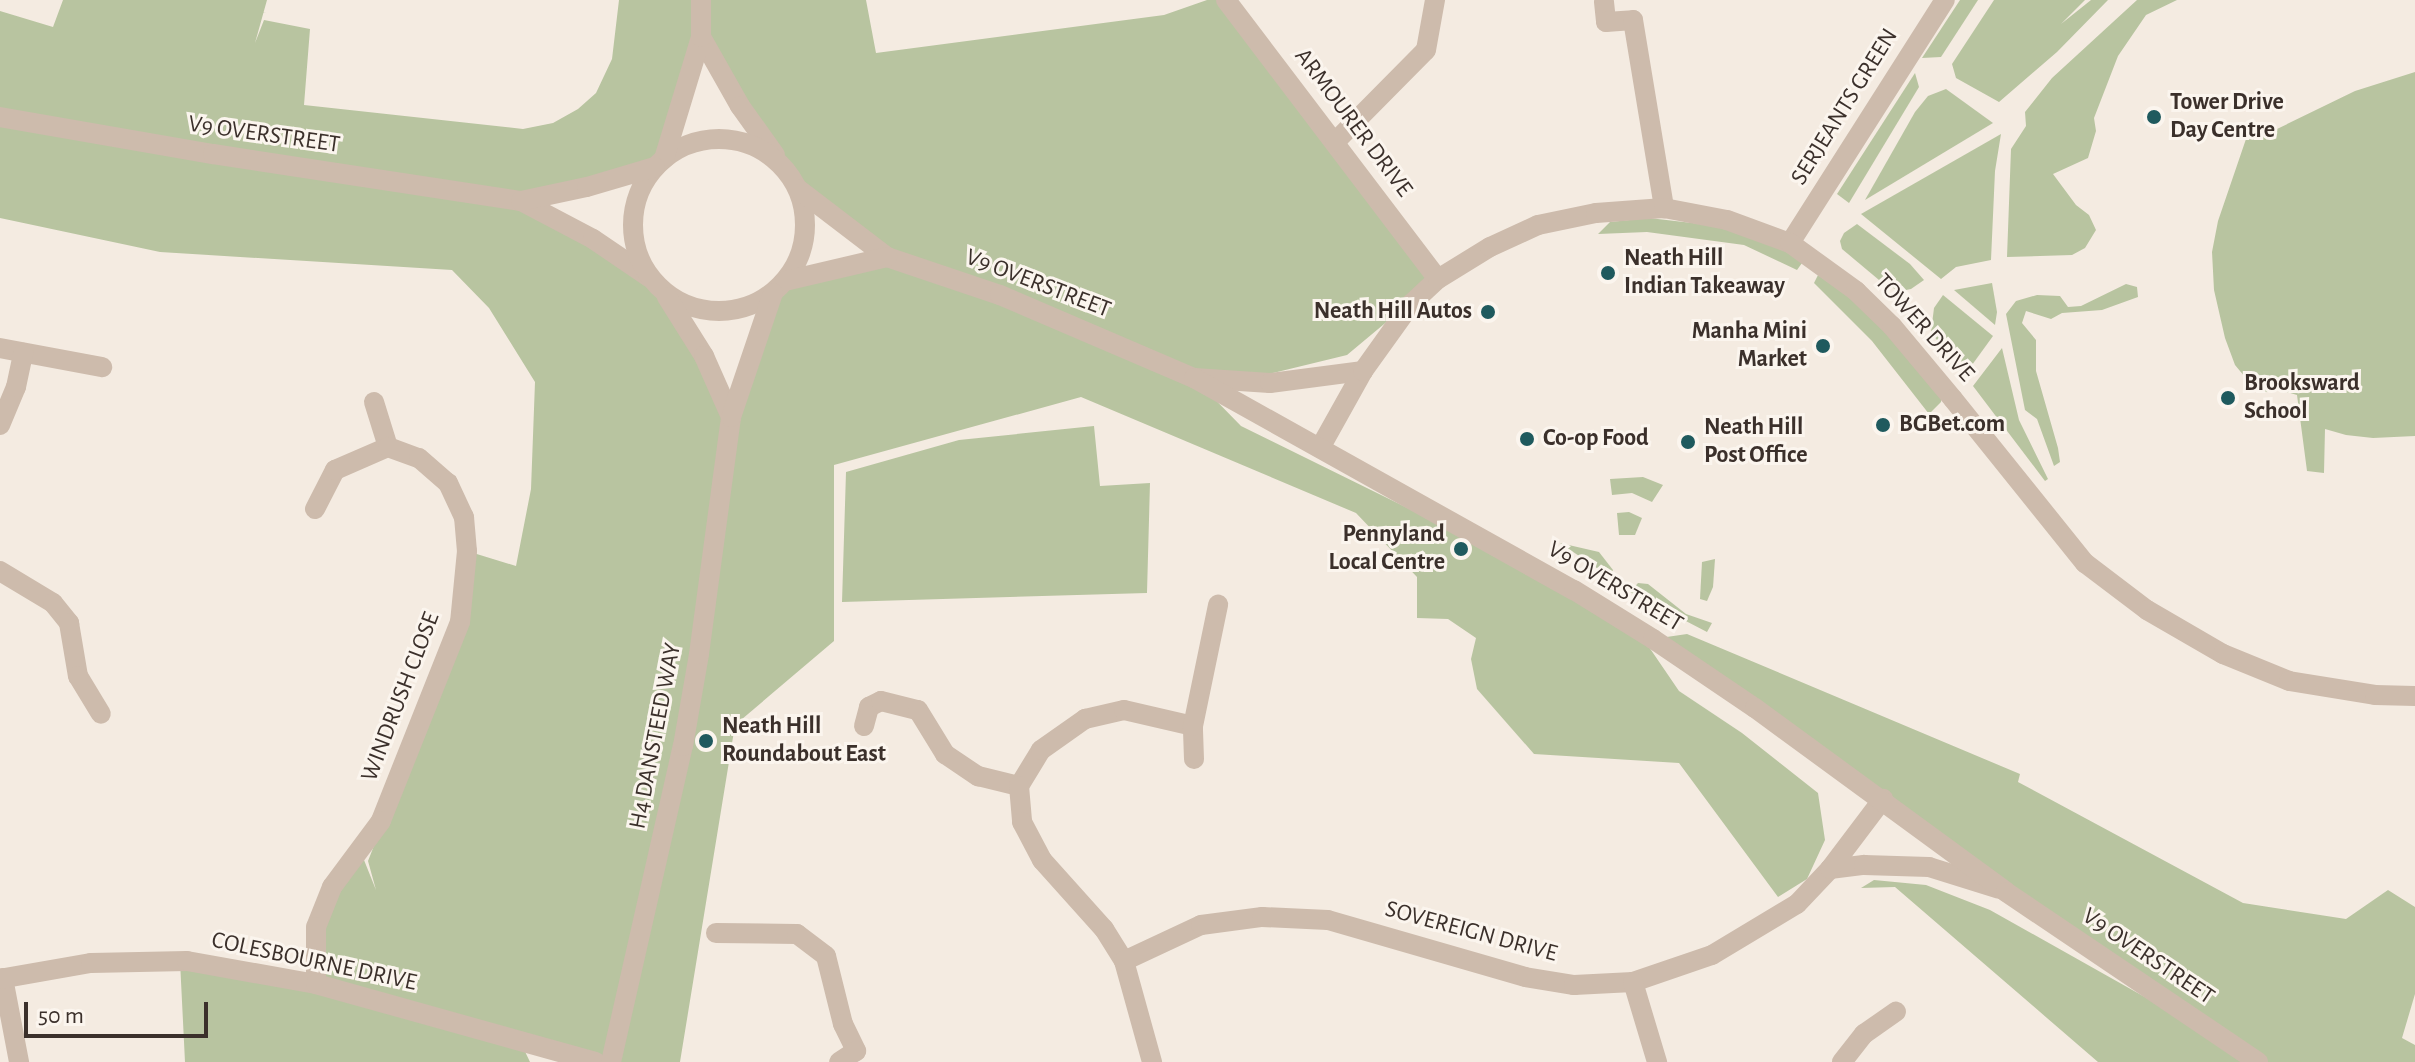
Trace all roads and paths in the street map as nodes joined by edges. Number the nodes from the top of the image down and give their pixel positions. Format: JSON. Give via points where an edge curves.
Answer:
{"nodes":[{"id":1,"x":701,"y":0,"type":"edge"},
{"id":2,"x":1226,"y":0,"type":"edge"},
{"id":3,"x":1435,"y":0,"type":"edge"},
{"id":4,"x":1945,"y":0,"type":"edge"},
{"id":5,"x":1604,"y":2,"type":"dead end"},
{"id":6,"x":701,"y":37,"type":"junction"},
{"id":7,"x":0,"y":117,"type":"edge"},
{"id":8,"x":1335,"y":142,"type":"junction"},
{"id":9,"x":659,"y":163,"type":"junction"},
{"id":10,"x":785,"y":168,"type":"junction"},
{"id":11,"x":798,"y":189,"type":"junction"},
{"id":12,"x":521,"y":201,"type":"junction"},
{"id":13,"x":1664,"y":208,"type":"junction"},
{"id":14,"x":1790,"y":243,"type":"junction"},
{"id":15,"x":887,"y":257,"type":"junction"},
{"id":16,"x":649,"y":277,"type":"junction"},
{"id":17,"x":1438,"y":279,"type":"junction"},
{"id":18,"x":779,"y":287,"type":"junction"},
{"id":19,"x":665,"y":294,"type":"junction"},
{"id":20,"x":0,"y":348,"type":"edge"},
{"id":21,"x":23,"y":353,"type":"junction"},
{"id":22,"x":102,"y":367,"type":"dead end"},
{"id":23,"x":1363,"y":371,"type":"junction"},
{"id":24,"x":1194,"y":378,"type":"junction"},
{"id":25,"x":374,"y":402,"type":"dead end"},
{"id":26,"x":731,"y":417,"type":"junction"},
{"id":27,"x":0,"y":425,"type":"edge"},
{"id":28,"x":388,"y":447,"type":"junction"},
{"id":29,"x":1320,"y":448,"type":"junction"},
{"id":30,"x":315,"y":509,"type":"dead end"},
{"id":31,"x":0,"y":571,"type":"edge"},
{"id":32,"x":1218,"y":605,"type":"dead end"},
{"id":33,"x":2415,"y":696,"type":"edge"},
{"id":34,"x":101,"y":714,"type":"dead end"},
{"id":35,"x":864,"y":726,"type":"dead end"},
{"id":36,"x":1193,"y":726,"type":"junction"},
{"id":37,"x":1194,"y":759,"type":"dead end"},
{"id":38,"x":1019,"y":786,"type":"junction"},
{"id":39,"x":1883,"y":799,"type":"junction"},
{"id":40,"x":1830,"y":869,"type":"junction"},
{"id":41,"x":2006,"y":892,"type":"junction"},
{"id":42,"x":716,"y":933,"type":"dead end"},
{"id":43,"x":1124,"y":961,"type":"junction"},
{"id":44,"x":2,"y":979,"type":"edge"},
{"id":45,"x":1633,"y":982,"type":"junction"},
{"id":46,"x":316,"y":984,"type":"junction"},
{"id":47,"x":1896,"y":1012,"type":"dead end"},
{"id":48,"x":519,"y":1038,"type":"junction"},
{"id":49,"x":854,"y":1058,"type":"edge"},
{"id":50,"x":19,"y":1062,"type":"edge"},
{"id":51,"x":530,"y":1062,"type":"edge"},
{"id":52,"x":595,"y":1062,"type":"edge"},
{"id":53,"x":611,"y":1062,"type":"edge"},
{"id":54,"x":1152,"y":1062,"type":"edge"},
{"id":55,"x":1657,"y":1062,"type":"edge"},
{"id":56,"x":1842,"y":1062,"type":"edge"},
{"id":57,"x":2258,"y":1062,"type":"edge"}],
"edges":[{"from":1,"to":6,"type":"street"},
{"from":2,"to":8,"type":"street","name":"ARMOURER DRIVE"},
{"from":3,"to":8,"type":"street","via":[[1426,50]]},
{"from":4,"to":14,"type":"street","name":"SERJEANTS GREEN"},
{"from":5,"to":13,"type":"street","via":[[1606,22],[1633,20]]},
{"from":6,"to":9,"type":"street"},
{"from":6,"to":10,"type":"street","via":[[740,106]]},
{"from":7,"to":12,"type":"street","name":"V9 OVERSTREET"},
{"from":8,"to":17,"type":"street","name":"ARMOURER DRIVE"},
{"from":9,"to":10,"type":"street","via":[[686,145],[712,139],[764,150]]},
{"from":9,"to":12,"type":"street","name":"V9 OVERSTREET","via":[[587,187]]},
{"from":9,"to":16,"type":"street","via":[[639,192],[632,221],[635,250]]},
{"from":10,"to":11,"type":"street"},
{"from":11,"to":15,"type":"street","name":"V9 OVERSTREET"},
{"from":11,"to":18,"type":"street","via":[[805,237],[798,260]]},
{"from":12,"to":16,"type":"street","name":"V9 OVERSTREET","via":[[593,239]]},
{"from":13,"to":14,"type":"street","name":"TOWER DRIVE","via":[[1727,220]]},
{"from":13,"to":17,"type":"street","name":"TOWER DRIVE","via":[[1596,213],[1538,225]]},
{"from":14,"to":33,"type":"street","name":"TOWER DRIVE","via":[[1856,291],[1892,326],[2085,563],[2147,610],[2223,654],[2289,681]]},
{"from":15,"to":18,"type":"street"},
{"from":15,"to":24,"type":"street","name":"V9 OVERSTREET","via":[[1000,295]]},
{"from":16,"to":19,"type":"street"},
{"from":17,"to":23,"type":"street","name":"TOWER DRIVE","via":[[1411,304]]},
{"from":18,"to":19,"type":"street","via":[[747,307],[719,312],[690,308]]},
{"from":18,"to":26,"type":"street","name":"H4 DANSTEED WAY"},
{"from":19,"to":26,"type":"street","via":[[704,356]]},
{"from":20,"to":21,"type":"street"},
{"from":21,"to":22,"type":"street"},
{"from":21,"to":27,"type":"street"},
{"from":23,"to":24,"type":"street","via":[[1270,383]]},
{"from":23,"to":29,"type":"street","name":"TOWER DRIVE"},
{"from":24,"to":29,"type":"street","name":"V9 OVERSTREET"},
{"from":25,"to":28,"type":"street"},
{"from":26,"to":53,"type":"street","name":"H4 DANSTEED WAY","via":[[683,746]]},
{"from":28,"to":30,"type":"street","via":[[335,470]]},
{"from":28,"to":46,"type":"street","name":"WINDRUSH CLOSE","via":[[419,458],[448,483],[464,517],[467,551],[460,622],[381,821],[332,887],[316,927]]},
{"from":29,"to":39,"type":"street","name":"V9 OVERSTREET","via":[[1636,628]]},
{"from":31,"to":34,"type":"street","via":[[53,603],[69,623],[78,676]]},
{"from":32,"to":36,"type":"street"},
{"from":35,"to":38,"type":"street","via":[[869,707],[881,701],[918,710],[945,754],[978,776]]},
{"from":36,"to":37,"type":"street"},
{"from":36,"to":38,"type":"street","via":[[1124,710],[1085,719],[1041,750]]},
{"from":38,"to":43,"type":"street","via":[[1022,822],[1042,860],[1104,929]]},
{"from":39,"to":40,"type":"street","name":"SOVEREIGN DRIVE"},
{"from":39,"to":41,"type":"street","name":"V9 OVERSTREET"},
{"from":40,"to":41,"type":"street","via":[[1929,867]]},
{"from":40,"to":45,"type":"street","name":"SOVEREIGN DRIVE","via":[[1797,904],[1712,955]]},
{"from":41,"to":57,"type":"street","name":"V9 OVERSTREET"},
{"from":42,"to":49,"type":"street","via":[[797,934],[826,956]]},
{"from":43,"to":45,"type":"street","name":"SOVEREIGN DRIVE","via":[[1201,925],[1289,918],[1328,920],[1525,977],[1574,985]]},
{"from":43,"to":54,"type":"street"},
{"from":44,"to":46,"type":"street","name":"COLESBOURNE DRIVE","via":[[91,963],[187,961]]},
{"from":44,"to":50,"type":"street"},
{"from":45,"to":55,"type":"street"},
{"from":46,"to":48,"type":"street","name":"COLESBOURNE DRIVE"},
{"from":47,"to":56,"type":"street","via":[[1864,1034]]},
{"from":48,"to":51,"type":"street"},
{"from":48,"to":52,"type":"street","name":"COLESBOURNE DRIVE"}]}
